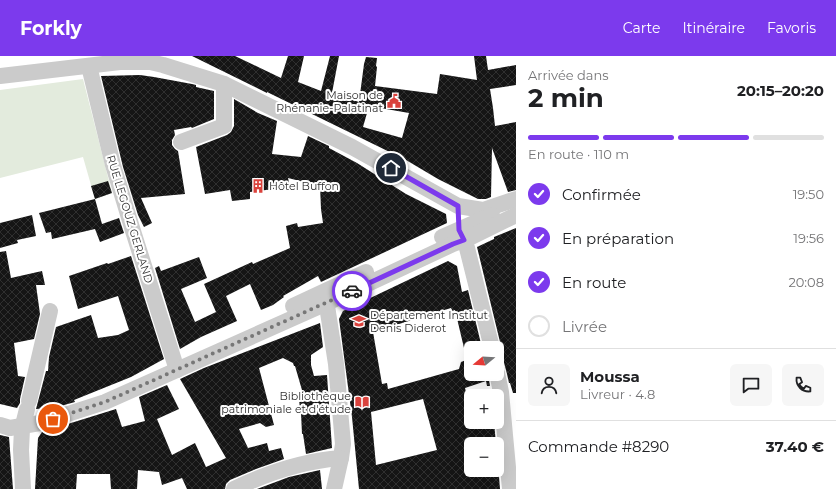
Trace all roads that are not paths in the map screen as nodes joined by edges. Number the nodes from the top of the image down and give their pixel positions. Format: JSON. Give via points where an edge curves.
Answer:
{"nodes":[{"id":1,"x":152,"y":59,"type":"edge"},
{"id":2,"x":89,"y":66,"type":"junction"},
{"id":3,"x":0,"y":76,"type":"edge"},
{"id":4,"x":224,"y":84,"type":"junction"},
{"id":5,"x":181,"y":142,"type":"dead end"},
{"id":6,"x":516,"y":199,"type":"edge"},
{"id":7,"x":516,"y":203,"type":"edge"},
{"id":8,"x":458,"y":206,"type":"junction"},
{"id":9,"x":516,"y":210,"type":"edge"},
{"id":10,"x":516,"y":215,"type":"edge"},
{"id":11,"x":462,"y":235,"type":"junction"},
{"id":12,"x":326,"y":297,"type":"junction"},
{"id":13,"x":50,"y":311,"type":"dead end"},
{"id":14,"x":490,"y":341,"type":"edge"},
{"id":15,"x":176,"y":366,"type":"junction"},
{"id":16,"x":499,"y":381,"type":"edge"},
{"id":17,"x":0,"y":425,"type":"edge"},
{"id":18,"x":22,"y":426,"type":"junction"},
{"id":19,"x":342,"y":458,"type":"junction"},
{"id":20,"x":23,"y":489,"type":"edge"},
{"id":21,"x":234,"y":489,"type":"edge"},
{"id":22,"x":334,"y":489,"type":"edge"},
{"id":23,"x":510,"y":489,"type":"edge"}],
"edges":[{"from":1,"to":2,"type":"street"},
{"from":1,"to":4,"type":"street","via":[[163,65]]},
{"from":2,"to":3,"type":"street"},
{"from":2,"to":15,"type":"street","name":"RUE LEGOUZ GERLAND","via":[[113,165]]},
{"from":4,"to":5,"type":"street","via":[[224,126]]},
{"from":4,"to":8,"type":"street","via":[[352,147]]},
{"from":6,"to":8,"type":"street","via":[[483,210]]},
{"from":7,"to":11,"type":"street"},
{"from":8,"to":11,"type":"street"},
{"from":9,"to":11,"type":"street"},
{"from":10,"to":11,"type":"street"},
{"from":11,"to":12,"type":"street","via":[[453,244]]},
{"from":11,"to":14,"type":"street"},
{"from":12,"to":15,"type":"street"},
{"from":12,"to":19,"type":"street","via":[[336,364]]},
{"from":13,"to":18,"type":"street"},
{"from":15,"to":18,"type":"street","via":[[105,402],[40,423]]},
{"from":16,"to":23,"type":"street"},
{"from":17,"to":18,"type":"street","via":[[10,428]]},
{"from":18,"to":20,"type":"street"},
{"from":19,"to":21,"type":"street","via":[[287,468]]},
{"from":19,"to":22,"type":"street"}]}
